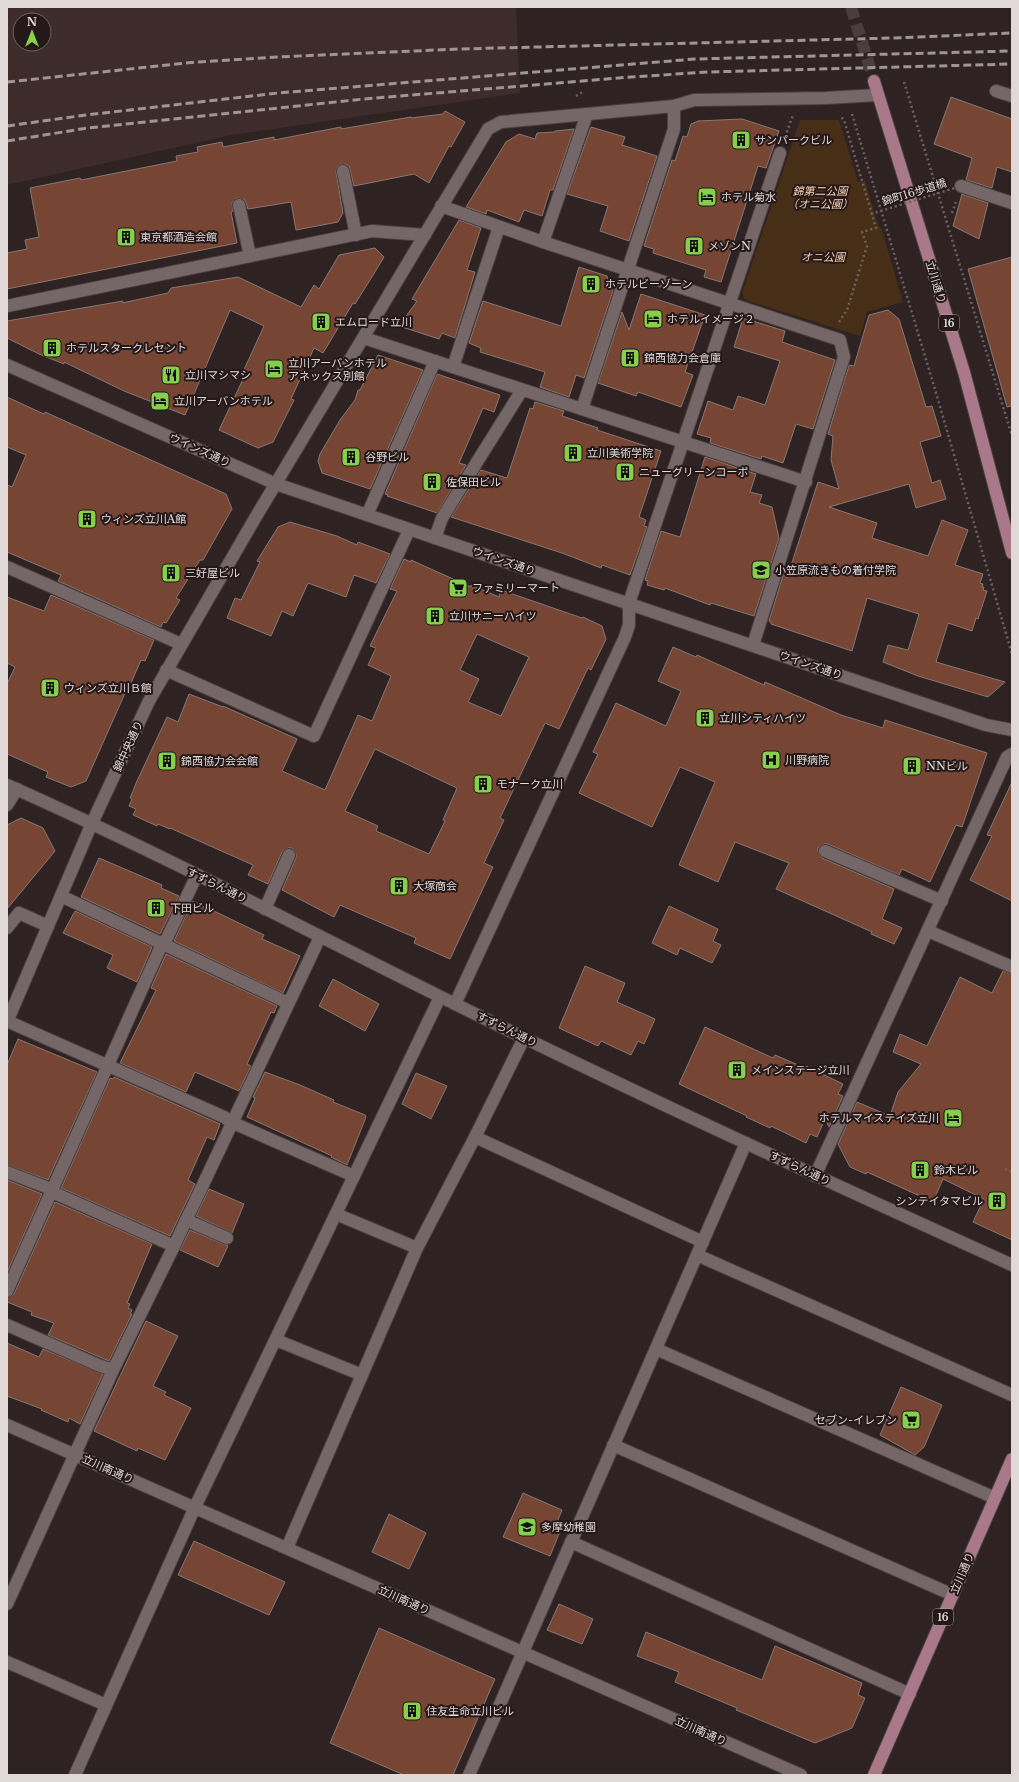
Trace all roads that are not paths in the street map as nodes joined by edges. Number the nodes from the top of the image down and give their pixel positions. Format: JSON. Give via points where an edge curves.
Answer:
{"nodes":[{"id":1,"x":874,"y":81,"type":"tunnel mouth"},
{"id":2,"x":996,"y":91,"type":"dead end"},
{"id":3,"x":878,"y":95,"type":"junction"},
{"id":4,"x":1012,"y":96,"type":"edge"},
{"id":5,"x":674,"y":106,"type":"junction"},
{"id":6,"x":586,"y":114,"type":"junction"},
{"id":7,"x":780,"y":153,"type":"dead end"},
{"id":8,"x":343,"y":171,"type":"dead end"},
{"id":9,"x":961,"y":186,"type":"road end"},
{"id":10,"x":1012,"y":203,"type":"edge"},
{"id":11,"x":239,"y":205,"type":"dead end"},
{"id":12,"x":441,"y":206,"type":"junction"},
{"id":13,"x":499,"y":227,"type":"junction"},
{"id":14,"x":356,"y":235,"type":"junction"},
{"id":15,"x":425,"y":235,"type":"junction"},
{"id":16,"x":543,"y":242,"type":"junction"},
{"id":17,"x":250,"y":256,"type":"junction"},
{"id":18,"x":627,"y":270,"type":"junction"},
{"id":19,"x":730,"y":303,"type":"junction"},
{"id":20,"x":7,"y":306,"type":"edge"},
{"id":21,"x":364,"y":338,"type":"junction"},
{"id":22,"x":435,"y":361,"type":"junction"},
{"id":23,"x":7,"y":365,"type":"edge"},
{"id":24,"x":453,"y":367,"type":"junction"},
{"id":25,"x":522,"y":390,"type":"junction"},
{"id":26,"x":582,"y":409,"type":"junction"},
{"id":27,"x":683,"y":442,"type":"junction"},
{"id":28,"x":806,"y":482,"type":"junction"},
{"id":29,"x":276,"y":484,"type":"junction"},
{"id":30,"x":367,"y":515,"type":"junction"},
{"id":31,"x":409,"y":530,"type":"junction"},
{"id":32,"x":435,"y":538,"type":"junction"},
{"id":33,"x":1012,"y":553,"type":"edge"},
{"id":34,"x":7,"y":566,"type":"edge"},
{"id":35,"x":629,"y":603,"type":"junction"},
{"id":36,"x":181,"y":644,"type":"junction"},
{"id":37,"x":754,"y":645,"type":"junction"},
{"id":38,"x":166,"y":670,"type":"junction"},
{"id":39,"x":1012,"y":730,"type":"edge"},
{"id":40,"x":1012,"y":754,"type":"edge"},
{"id":41,"x":12,"y":787,"type":"edge"},
{"id":42,"x":7,"y":805,"type":"edge"},
{"id":43,"x":92,"y":822,"type":"junction"},
{"id":44,"x":825,"y":851,"type":"dead end"},
{"id":45,"x":290,"y":855,"type":"dead end"},
{"id":46,"x":197,"y":875,"type":"junction"},
{"id":47,"x":61,"y":896,"type":"junction"},
{"id":48,"x":942,"y":901,"type":"junction"},
{"id":49,"x":265,"y":909,"type":"junction"},
{"id":50,"x":48,"y":926,"type":"junction"},
{"id":51,"x":7,"y":928,"type":"edge"},
{"id":52,"x":928,"y":931,"type":"junction"},
{"id":53,"x":320,"y":936,"type":"junction"},
{"id":54,"x":162,"y":944,"type":"junction"},
{"id":55,"x":1012,"y":968,"type":"edge"},
{"id":56,"x":440,"y":997,"type":"junction"},
{"id":57,"x":288,"y":1003,"type":"junction"},
{"id":58,"x":456,"y":1004,"type":"junction"},
{"id":59,"x":7,"y":1022,"type":"edge"},
{"id":60,"x":524,"y":1038,"type":"junction"},
{"id":61,"x":108,"y":1066,"type":"junction"},
{"id":62,"x":231,"y":1122,"type":"junction"},
{"id":63,"x":475,"y":1137,"type":"junction"},
{"id":64,"x":746,"y":1143,"type":"junction"},
{"id":65,"x":7,"y":1172,"type":"edge"},
{"id":66,"x":354,"y":1176,"type":"junction"},
{"id":67,"x":815,"y":1176,"type":"junction"},
{"id":68,"x":52,"y":1192,"type":"junction"},
{"id":69,"x":336,"y":1214,"type":"junction"},
{"id":70,"x":186,"y":1220,"type":"junction"},
{"id":71,"x":227,"y":1238,"type":"dead end"},
{"id":72,"x":703,"y":1242,"type":"junction"},
{"id":73,"x":174,"y":1246,"type":"junction"},
{"id":74,"x":417,"y":1248,"type":"junction"},
{"id":75,"x":697,"y":1255,"type":"junction"},
{"id":76,"x":1012,"y":1265,"type":"edge"},
{"id":77,"x":7,"y":1291,"type":"edge"},
{"id":78,"x":7,"y":1325,"type":"edge"},
{"id":79,"x":276,"y":1340,"type":"junction"},
{"id":80,"x":656,"y":1349,"type":"junction"},
{"id":81,"x":113,"y":1370,"type":"junction"},
{"id":82,"x":362,"y":1375,"type":"junction"},
{"id":83,"x":1012,"y":1394,"type":"edge"},
{"id":84,"x":7,"y":1425,"type":"edge"},
{"id":85,"x":613,"y":1445,"type":"junction"},
{"id":86,"x":74,"y":1454,"type":"junction"},
{"id":87,"x":1012,"y":1459,"type":"edge"},
{"id":88,"x":995,"y":1498,"type":"junction"},
{"id":89,"x":195,"y":1507,"type":"junction"},
{"id":90,"x":571,"y":1542,"type":"junction"},
{"id":91,"x":287,"y":1548,"type":"junction"},
{"id":92,"x":953,"y":1595,"type":"junction"},
{"id":93,"x":7,"y":1604,"type":"edge"},
{"id":94,"x":522,"y":1652,"type":"junction"},
{"id":95,"x":7,"y":1662,"type":"edge"},
{"id":96,"x":910,"y":1694,"type":"junction"},
{"id":97,"x":106,"y":1705,"type":"junction"},
{"id":98,"x":75,"y":1775,"type":"edge"},
{"id":99,"x":469,"y":1775,"type":"edge"},
{"id":100,"x":801,"y":1775,"type":"edge"},
{"id":101,"x":874,"y":1775,"type":"edge"}],
"edges":[{"from":1,"to":3,"type":"main road","name":"立川通り","number":"16"},
{"from":2,"to":4,"type":"street"},
{"from":3,"to":5,"type":"street","name":"錦中央通り","via":[[694,100]]},
{"from":3,"to":33,"type":"main road","name":"立川通り","number":"16","via":[[964,372]]},
{"from":5,"to":6,"type":"street","name":"錦中央通り"},
{"from":5,"to":18,"type":"street","via":[[674,129]]},
{"from":6,"to":12,"type":"street","name":"錦中央通り","via":[[501,122],[488,129]]},
{"from":6,"to":16,"type":"street"},
{"from":7,"to":19,"type":"street"},
{"from":8,"to":14,"type":"street"},
{"from":9,"to":10,"type":"street"},
{"from":11,"to":17,"type":"street"},
{"from":12,"to":13,"type":"street"},
{"from":12,"to":15,"type":"street","name":"錦中央通り"},
{"from":13,"to":16,"type":"street"},
{"from":13,"to":24,"type":"street"},
{"from":14,"to":15,"type":"street","via":[[372,231]]},
{"from":14,"to":17,"type":"street"},
{"from":15,"to":21,"type":"street","name":"錦中央通り"},
{"from":16,"to":18,"type":"street"},
{"from":17,"to":20,"type":"street"},
{"from":18,"to":19,"type":"street"},
{"from":18,"to":26,"type":"street"},
{"from":19,"to":27,"type":"street"},
{"from":19,"to":28,"type":"street","via":[[840,340],[844,357]]},
{"from":21,"to":22,"type":"street"},
{"from":21,"to":29,"type":"street","name":"錦中央通り"},
{"from":22,"to":24,"type":"street"},
{"from":22,"to":30,"type":"street"},
{"from":23,"to":29,"type":"street","name":"ウインズ通り"},
{"from":24,"to":25,"type":"street"},
{"from":25,"to":26,"type":"street"},
{"from":25,"to":32,"type":"street","via":[[442,518]]},
{"from":26,"to":27,"type":"street"},
{"from":27,"to":28,"type":"street"},
{"from":27,"to":35,"type":"street"},
{"from":28,"to":37,"type":"street"},
{"from":29,"to":30,"type":"street","name":"ウインズ通り"},
{"from":29,"to":36,"type":"street","name":"錦中央通り"},
{"from":30,"to":31,"type":"street","name":"ウインズ通り"},
{"from":31,"to":32,"type":"street","name":"ウインズ通り"},
{"from":31,"to":38,"type":"street","via":[[314,736]]},
{"from":32,"to":35,"type":"street","name":"ウインズ通り"},
{"from":34,"to":36,"type":"street"},
{"from":35,"to":37,"type":"street","name":"ウインズ通り"},
{"from":35,"to":58,"type":"street","via":[[629,625],[625,637]]},
{"from":36,"to":38,"type":"street","name":"錦中央通り"},
{"from":37,"to":39,"type":"street","name":"ウインズ通り","via":[[986,725]]},
{"from":38,"to":43,"type":"street","name":"錦中央通り"},
{"from":40,"to":48,"type":"street","via":[[1007,757]]},
{"from":41,"to":42,"type":"street"},
{"from":41,"to":43,"type":"street","name":"すずらん通り"},
{"from":43,"to":46,"type":"street","name":"すずらん通り"},
{"from":43,"to":47,"type":"street","name":"錦中央通り"},
{"from":44,"to":48,"type":"street"},
{"from":45,"to":49,"type":"street"},
{"from":46,"to":49,"type":"street","name":"すずらん通り"},
{"from":46,"to":54,"type":"street"},
{"from":47,"to":50,"type":"street","name":"錦中央通り"},
{"from":47,"to":54,"type":"street"},
{"from":48,"to":52,"type":"street"},
{"from":49,"to":53,"type":"street","name":"すずらん通り"},
{"from":50,"to":51,"type":"street","via":[[19,913]]},
{"from":50,"to":59,"type":"street","name":"錦中央通り"},
{"from":52,"to":55,"type":"street"},
{"from":52,"to":67,"type":"street"},
{"from":53,"to":56,"type":"street","name":"すずらん通り"},
{"from":53,"to":57,"type":"street"},
{"from":54,"to":57,"type":"street"},
{"from":54,"to":61,"type":"street"},
{"from":56,"to":58,"type":"street","name":"すずらん通り"},
{"from":56,"to":66,"type":"street"},
{"from":57,"to":62,"type":"street"},
{"from":58,"to":60,"type":"street","name":"すずらん通り"},
{"from":59,"to":61,"type":"street"},
{"from":60,"to":63,"type":"street"},
{"from":60,"to":64,"type":"street","name":"すずらん通り"},
{"from":61,"to":62,"type":"street"},
{"from":61,"to":68,"type":"street"},
{"from":62,"to":66,"type":"street"},
{"from":62,"to":70,"type":"street"},
{"from":63,"to":72,"type":"street"},
{"from":63,"to":74,"type":"street"},
{"from":64,"to":67,"type":"street","name":"すずらん通り"},
{"from":64,"to":72,"type":"street"},
{"from":65,"to":68,"type":"street","via":[[46,1187]]},
{"from":66,"to":69,"type":"street"},
{"from":67,"to":76,"type":"street","name":"すずらん通り"},
{"from":68,"to":73,"type":"street"},
{"from":68,"to":77,"type":"street"},
{"from":69,"to":74,"type":"street"},
{"from":69,"to":79,"type":"street"},
{"from":70,"to":71,"type":"street"},
{"from":70,"to":73,"type":"street"},
{"from":72,"to":75,"type":"street"},
{"from":73,"to":81,"type":"street"},
{"from":74,"to":82,"type":"street"},
{"from":75,"to":80,"type":"street"},
{"from":75,"to":83,"type":"street"},
{"from":78,"to":81,"type":"street"},
{"from":79,"to":82,"type":"street"},
{"from":79,"to":89,"type":"street"},
{"from":80,"to":85,"type":"street"},
{"from":80,"to":88,"type":"street"},
{"from":81,"to":86,"type":"street"},
{"from":82,"to":91,"type":"street"},
{"from":84,"to":86,"type":"street","name":"立川南通り"},
{"from":85,"to":90,"type":"street"},
{"from":85,"to":92,"type":"street"},
{"from":86,"to":89,"type":"street","name":"立川南通り"},
{"from":86,"to":93,"type":"street"},
{"from":87,"to":88,"type":"main road","name":"立川通り","number":"16"},
{"from":88,"to":92,"type":"main road","name":"立川通り","number":"16"},
{"from":89,"to":91,"type":"street","name":"立川南通り"},
{"from":89,"to":97,"type":"street"},
{"from":90,"to":94,"type":"street"},
{"from":90,"to":96,"type":"street"},
{"from":91,"to":94,"type":"street","name":"立川南通り"},
{"from":92,"to":96,"type":"main road","name":"立川通り","number":"16"},
{"from":94,"to":99,"type":"street"},
{"from":94,"to":100,"type":"street","name":"立川南通り"},
{"from":95,"to":97,"type":"street"},
{"from":96,"to":101,"type":"main road","name":"立川通り","number":"16"},
{"from":97,"to":98,"type":"street"}]}
